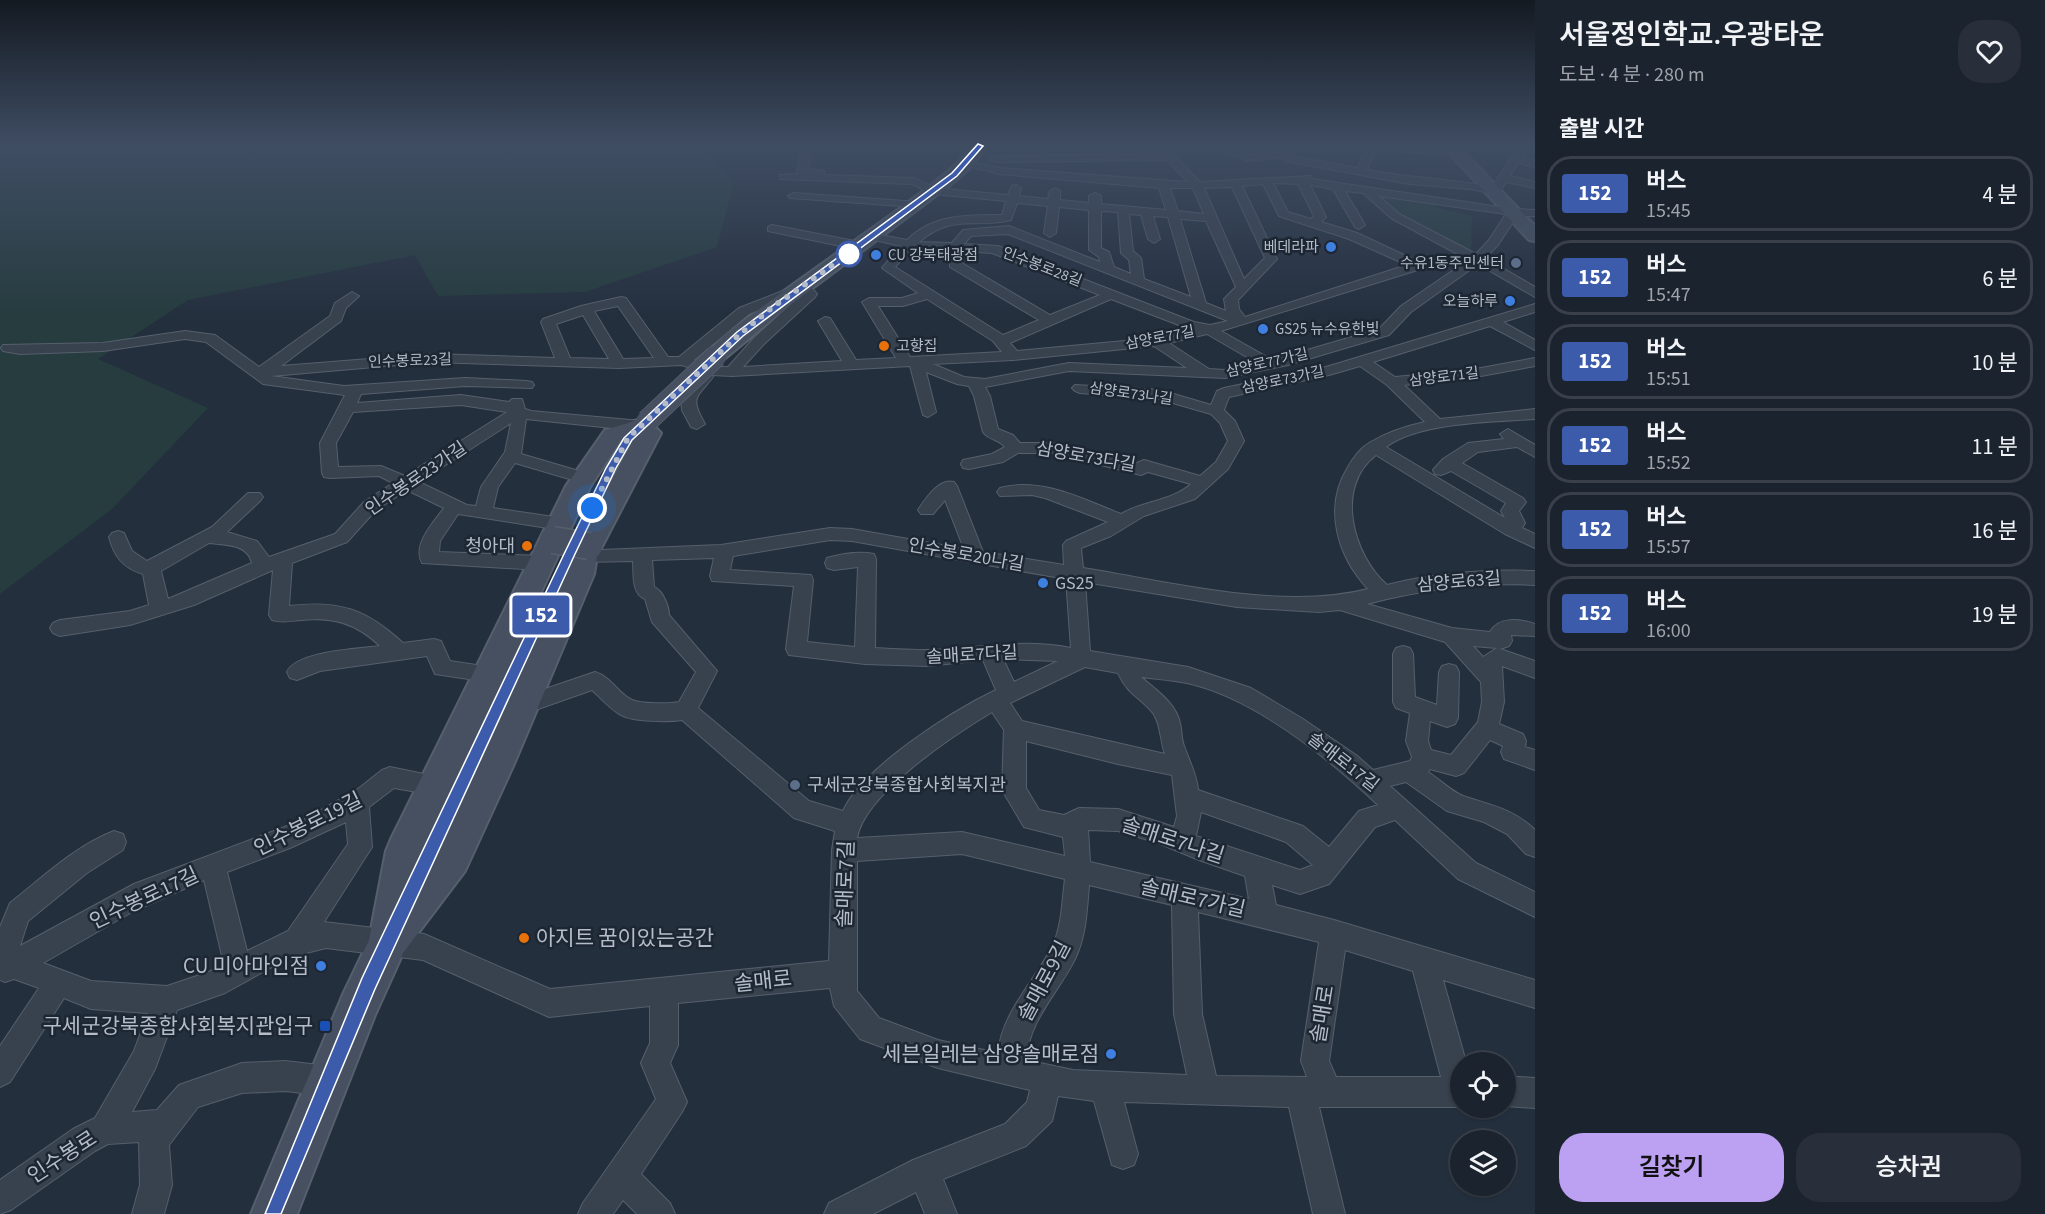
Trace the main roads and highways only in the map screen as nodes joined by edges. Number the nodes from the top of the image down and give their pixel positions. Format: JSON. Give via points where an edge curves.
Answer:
{"nodes":[{"id":1,"x":917,"y":203,"type":"edge"},
{"id":2,"x":1511,"y":203,"type":"edge"},
{"id":3,"x":1535,"y":236,"type":"edge"},
{"id":4,"x":644,"y":423,"type":"junction"},
{"id":5,"x":552,"y":542,"type":"junction"},
{"id":6,"x":587,"y":551,"type":"junction"},
{"id":7,"x":388,"y":941,"type":"junction"},
{"id":8,"x":274,"y":1214,"type":"edge"}],
"edges":[{"from":1,"to":4,"type":"main road","bridge":true,"via":[[765,313],[722,368]]},
{"from":2,"to":3,"type":"main road","via":[[1513,212]]},
{"from":4,"to":5,"type":"main road","via":[[613,435],[584,478]]},
{"from":4,"to":6,"type":"main road","via":[[649,433]]},
{"from":4,"to":7,"type":"main road","via":[[628,438],[611,468]]},
{"from":5,"to":6,"type":"main road","bridge":true},
{"from":5,"to":7,"type":"main road","via":[[404,851]]},
{"from":6,"to":7,"type":"main road","via":[[452,859]]},
{"from":7,"to":8,"type":"main road"}]}
